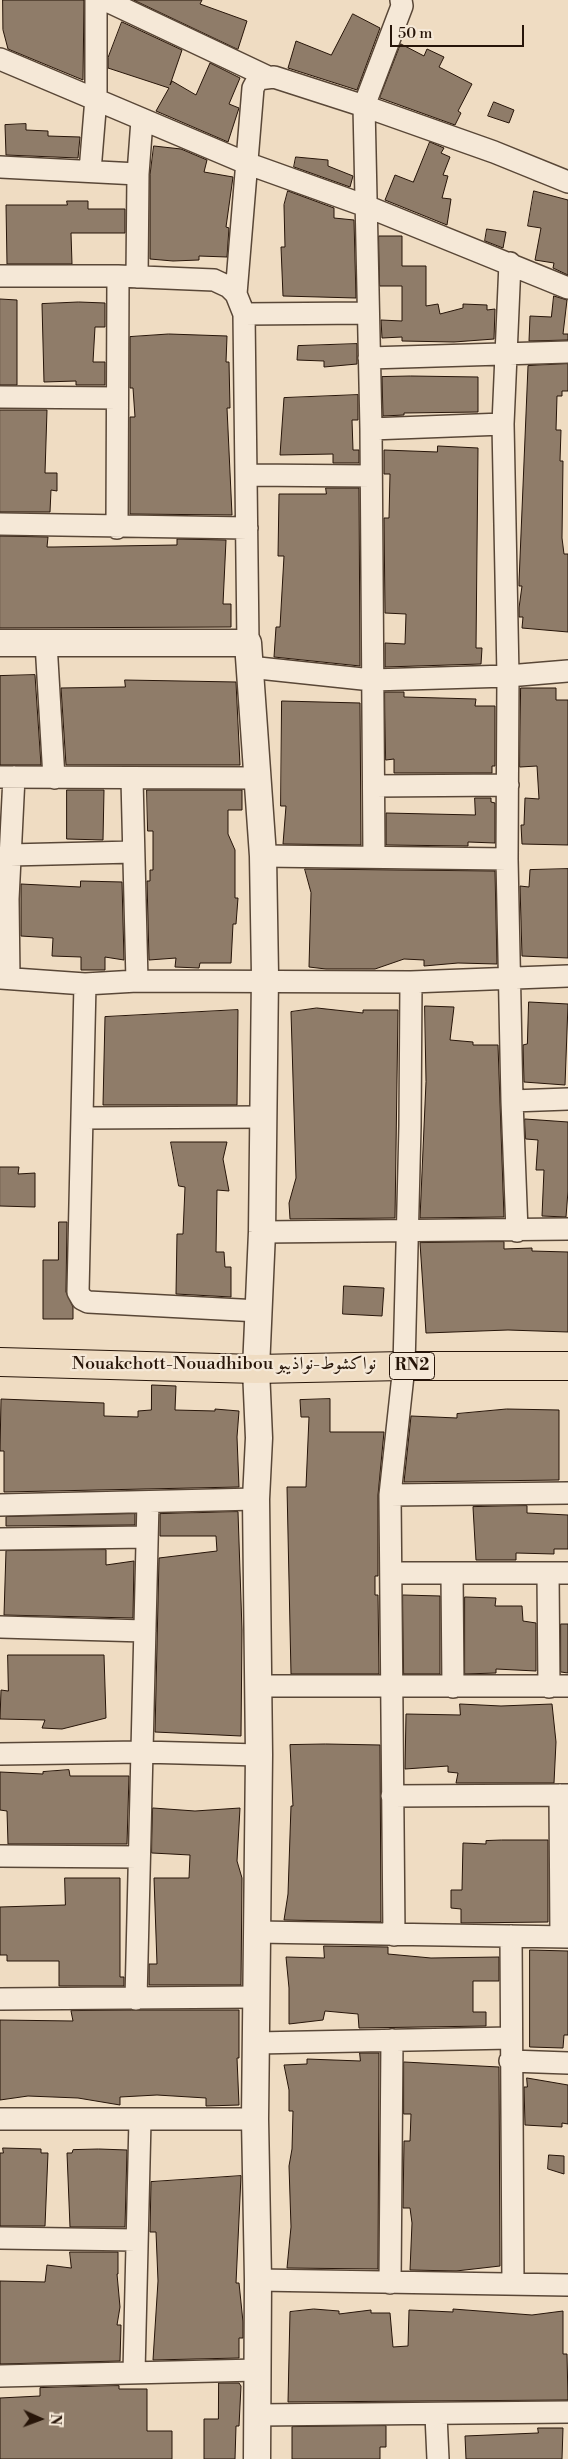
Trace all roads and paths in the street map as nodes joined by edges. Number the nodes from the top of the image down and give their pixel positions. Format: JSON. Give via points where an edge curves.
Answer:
{"nodes":[{"id":1,"x":96,"y":0,"type":"edge"},
{"id":2,"x":105,"y":0,"type":"edge"},
{"id":3,"x":401,"y":0,"type":"edge"},
{"id":4,"x":0,"y":59,"type":"edge"},
{"id":5,"x":266,"y":76,"type":"junction"},
{"id":6,"x":96,"y":98,"type":"junction"},
{"id":7,"x":364,"y":106,"type":"junction"},
{"id":8,"x":142,"y":120,"type":"junction"},
{"id":9,"x":246,"y":163,"type":"junction"},
{"id":10,"x":0,"y":167,"type":"edge"},
{"id":11,"x":90,"y":171,"type":"junction"},
{"id":12,"x":138,"y":174,"type":"junction"},
{"id":13,"x":568,"y":182,"type":"edge"},
{"id":14,"x":366,"y":206,"type":"junction"},
{"id":15,"x":510,"y":263,"type":"junction"},
{"id":16,"x":0,"y":276,"type":"edge"},
{"id":17,"x":127,"y":276,"type":"junction"},
{"id":18,"x":568,"y":288,"type":"edge"},
{"id":19,"x":236,"y":294,"type":"junction"},
{"id":20,"x":368,"y":313,"type":"junction"},
{"id":21,"x":244,"y":314,"type":"junction"},
{"id":22,"x":508,"y":352,"type":"junction"},
{"id":23,"x":568,"y":352,"type":"edge"},
{"id":24,"x":369,"y":358,"type":"junction"},
{"id":25,"x":0,"y":397,"type":"edge"},
{"id":26,"x":116,"y":398,"type":"junction"},
{"id":27,"x":503,"y":424,"type":"junction"},
{"id":28,"x":371,"y":429,"type":"junction"},
{"id":29,"x":246,"y":475,"type":"junction"},
{"id":30,"x":371,"y":476,"type":"junction"},
{"id":31,"x":0,"y":524,"type":"edge"},
{"id":32,"x":117,"y":528,"type":"junction"},
{"id":33,"x":247,"y":528,"type":"junction"},
{"id":34,"x":0,"y":643,"type":"edge"},
{"id":35,"x":46,"y":643,"type":"junction"},
{"id":36,"x":248,"y":655,"type":"junction"},
{"id":37,"x":568,"y":671,"type":"edge"},
{"id":38,"x":508,"y":676,"type":"junction"},
{"id":39,"x":372,"y":680,"type":"junction"},
{"id":40,"x":7,"y":777,"type":"edge"},
{"id":41,"x":54,"y":778,"type":"junction"},
{"id":42,"x":258,"y":778,"type":"junction"},
{"id":43,"x":132,"y":779,"type":"junction"},
{"id":44,"x":374,"y":786,"type":"junction"},
{"id":45,"x":508,"y":786,"type":"junction"},
{"id":46,"x":133,"y":852,"type":"junction"},
{"id":47,"x":10,"y":855,"type":"junction"},
{"id":48,"x":262,"y":856,"type":"junction"},
{"id":49,"x":374,"y":857,"type":"junction"},
{"id":50,"x":507,"y":859,"type":"junction"},
{"id":51,"x":568,"y":976,"type":"edge"},
{"id":52,"x":510,"y":977,"type":"junction"},
{"id":53,"x":4,"y":978,"type":"edge"},
{"id":54,"x":265,"y":981,"type":"junction"},
{"id":55,"x":137,"y":982,"type":"junction"},
{"id":56,"x":411,"y":982,"type":"junction"},
{"id":57,"x":85,"y":984,"type":"junction"},
{"id":58,"x":568,"y":1099,"type":"edge"},
{"id":59,"x":512,"y":1101,"type":"junction"},
{"id":60,"x":264,"y":1116,"type":"junction"},
{"id":61,"x":83,"y":1118,"type":"junction"},
{"id":62,"x":568,"y":1230,"type":"edge"},
{"id":63,"x":517,"y":1231,"type":"junction"},
{"id":64,"x":262,"y":1232,"type":"junction"},
{"id":65,"x":408,"y":1233,"type":"junction"},
{"id":66,"x":259,"y":1311,"type":"junction"},
{"id":67,"x":0,"y":1362,"type":"edge"},
{"id":68,"x":404,"y":1366,"type":"junction"},
{"id":69,"x":568,"y":1366,"type":"edge"},
{"id":70,"x":256,"y":1369,"type":"junction"},
{"id":71,"x":568,"y":1493,"type":"edge"},
{"id":72,"x":390,"y":1495,"type":"junction"},
{"id":73,"x":256,"y":1498,"type":"junction"},
{"id":74,"x":148,"y":1502,"type":"junction"},
{"id":75,"x":0,"y":1504,"type":"edge"},
{"id":76,"x":147,"y":1537,"type":"junction"},
{"id":77,"x":0,"y":1539,"type":"edge"},
{"id":78,"x":392,"y":1573,"type":"junction"},
{"id":79,"x":558,"y":1573,"type":"edge"},
{"id":80,"x":452,"y":1574,"type":"junction"},
{"id":81,"x":0,"y":1627,"type":"edge"},
{"id":82,"x":145,"y":1632,"type":"junction"},
{"id":83,"x":258,"y":1686,"type":"junction"},
{"id":84,"x":393,"y":1686,"type":"junction"},
{"id":85,"x":559,"y":1686,"type":"edge"},
{"id":86,"x":453,"y":1687,"type":"junction"},
{"id":87,"x":141,"y":1752,"type":"junction"},
{"id":88,"x":0,"y":1754,"type":"edge"},
{"id":89,"x":259,"y":1755,"type":"junction"},
{"id":90,"x":564,"y":1795,"type":"edge"},
{"id":91,"x":392,"y":1796,"type":"junction"},
{"id":92,"x":0,"y":1856,"type":"edge"},
{"id":93,"x":139,"y":1857,"type":"junction"},
{"id":94,"x":257,"y":1932,"type":"junction"},
{"id":95,"x":394,"y":1935,"type":"junction"},
{"id":96,"x":511,"y":1936,"type":"junction"},
{"id":97,"x":564,"y":1937,"type":"edge"},
{"id":98,"x":256,"y":1997,"type":"junction"},
{"id":99,"x":0,"y":1999,"type":"edge"},
{"id":100,"x":136,"y":1999,"type":"junction"},
{"id":101,"x":511,"y":2038,"type":"junction"},
{"id":102,"x":392,"y":2040,"type":"junction"},
{"id":103,"x":256,"y":2043,"type":"junction"},
{"id":104,"x":510,"y":2061,"type":"junction"},
{"id":105,"x":568,"y":2062,"type":"edge"},
{"id":106,"x":255,"y":2119,"type":"junction"},
{"id":107,"x":0,"y":2120,"type":"edge"},
{"id":108,"x":140,"y":2120,"type":"junction"},
{"id":109,"x":0,"y":2238,"type":"edge"},
{"id":110,"x":136,"y":2240,"type":"junction"},
{"id":111,"x":258,"y":2280,"type":"junction"},
{"id":112,"x":390,"y":2283,"type":"junction"},
{"id":113,"x":513,"y":2284,"type":"junction"},
{"id":114,"x":568,"y":2286,"type":"edge"},
{"id":115,"x":258,"y":2370,"type":"junction"},
{"id":116,"x":134,"y":2372,"type":"junction"},
{"id":117,"x":0,"y":2376,"type":"edge"},
{"id":118,"x":568,"y":2412,"type":"edge"},
{"id":119,"x":257,"y":2415,"type":"junction"},
{"id":120,"x":436,"y":2415,"type":"junction"},
{"id":121,"x":256,"y":2459,"type":"edge"},
{"id":122,"x":438,"y":2459,"type":"edge"}],
"edges":[{"from":1,"to":6,"type":"street"},
{"from":2,"to":5,"type":"street"},
{"from":3,"to":7,"type":"street","via":[[402,6]]},
{"from":4,"to":6,"type":"street"},
{"from":5,"to":7,"type":"street"},
{"from":5,"to":9,"type":"street","via":[[258,79],[253,88]]},
{"from":6,"to":8,"type":"street"},
{"from":6,"to":11,"type":"street"},
{"from":7,"to":13,"type":"street"},
{"from":7,"to":14,"type":"street"},
{"from":8,"to":9,"type":"street"},
{"from":8,"to":12,"type":"street"},
{"from":9,"to":14,"type":"street"},
{"from":9,"to":19,"type":"street"},
{"from":10,"to":11,"type":"street"},
{"from":11,"to":12,"type":"street"},
{"from":12,"to":17,"type":"street"},
{"from":14,"to":15,"type":"street"},
{"from":14,"to":20,"type":"street"},
{"from":15,"to":18,"type":"street"},
{"from":15,"to":22,"type":"street"},
{"from":16,"to":17,"type":"street"},
{"from":17,"to":19,"type":"street","via":[[214,280]]},
{"from":17,"to":26,"type":"street"},
{"from":19,"to":21,"type":"street"},
{"from":20,"to":21,"type":"street"},
{"from":20,"to":24,"type":"street"},
{"from":21,"to":29,"type":"street"},
{"from":22,"to":23,"type":"street"},
{"from":22,"to":24,"type":"street"},
{"from":22,"to":27,"type":"street"},
{"from":24,"to":28,"type":"street"},
{"from":25,"to":26,"type":"street"},
{"from":26,"to":32,"type":"street"},
{"from":27,"to":28,"type":"street"},
{"from":27,"to":38,"type":"street"},
{"from":28,"to":30,"type":"street"},
{"from":29,"to":30,"type":"street"},
{"from":29,"to":33,"type":"street"},
{"from":30,"to":39,"type":"street"},
{"from":31,"to":32,"type":"street"},
{"from":32,"to":33,"type":"street"},
{"from":33,"to":36,"type":"street"},
{"from":34,"to":35,"type":"street"},
{"from":35,"to":36,"type":"street"},
{"from":35,"to":41,"type":"street"},
{"from":36,"to":39,"type":"street"},
{"from":36,"to":42,"type":"street"},
{"from":37,"to":38,"type":"street"},
{"from":38,"to":39,"type":"street"},
{"from":38,"to":45,"type":"street"},
{"from":39,"to":44,"type":"street"},
{"from":40,"to":41,"type":"street"},
{"from":40,"to":47,"type":"street"},
{"from":41,"to":43,"type":"street"},
{"from":42,"to":43,"type":"street"},
{"from":42,"to":48,"type":"street"},
{"from":43,"to":46,"type":"street"},
{"from":44,"to":45,"type":"street"},
{"from":44,"to":49,"type":"street"},
{"from":45,"to":50,"type":"street"},
{"from":46,"to":47,"type":"street"},
{"from":46,"to":55,"type":"street"},
{"from":47,"to":53,"type":"street"},
{"from":48,"to":49,"type":"street"},
{"from":48,"to":54,"type":"street"},
{"from":49,"to":50,"type":"street"},
{"from":50,"to":52,"type":"street"},
{"from":51,"to":52,"type":"street"},
{"from":52,"to":56,"type":"street"},
{"from":52,"to":59,"type":"street"},
{"from":53,"to":57,"type":"street"},
{"from":54,"to":55,"type":"street"},
{"from":54,"to":56,"type":"street"},
{"from":54,"to":60,"type":"street"},
{"from":55,"to":57,"type":"street"},
{"from":56,"to":65,"type":"street"},
{"from":57,"to":61,"type":"street"},
{"from":58,"to":59,"type":"street"},
{"from":59,"to":63,"type":"street"},
{"from":60,"to":61,"type":"street"},
{"from":60,"to":64,"type":"street"},
{"from":61,"to":66,"type":"street","via":[[78,1292],[82,1298],[88,1302]]},
{"from":62,"to":63,"type":"street"},
{"from":63,"to":65,"type":"street"},
{"from":64,"to":65,"type":"street"},
{"from":64,"to":66,"type":"street"},
{"from":65,"to":68,"type":"street"},
{"from":66,"to":70,"type":"street"},
{"from":67,"to":70,"type":"highway","name":"Nouakchott-Nouadhibou نواكشوط-نواذيبو","number":"RN2"},
{"from":68,"to":69,"type":"highway","name":"Nouakchott-Nouadhibou نواكشوط-نواذيبو","number":"RN2"},
{"from":68,"to":70,"type":"highway","name":"Nouakchott-Nouadhibou نواكشوط-نواذيبو","number":"RN2"},
{"from":68,"to":72,"type":"street"},
{"from":70,"to":73,"type":"street","via":[[259,1438]]},
{"from":71,"to":72,"type":"street"},
{"from":72,"to":78,"type":"street"},
{"from":73,"to":74,"type":"street"},
{"from":73,"to":83,"type":"street"},
{"from":74,"to":75,"type":"street"},
{"from":74,"to":76,"type":"street"},
{"from":76,"to":77,"type":"street"},
{"from":76,"to":82,"type":"street"},
{"from":78,"to":80,"type":"street"},
{"from":78,"to":84,"type":"street"},
{"from":79,"to":80,"type":"street"},
{"from":79,"to":85,"type":"street"},
{"from":80,"to":86,"type":"street"},
{"from":81,"to":82,"type":"street"},
{"from":82,"to":87,"type":"street"},
{"from":83,"to":84,"type":"street"},
{"from":83,"to":89,"type":"street"},
{"from":84,"to":86,"type":"street"},
{"from":84,"to":91,"type":"street"},
{"from":85,"to":86,"type":"street"},
{"from":87,"to":88,"type":"street"},
{"from":87,"to":89,"type":"street"},
{"from":87,"to":93,"type":"street"},
{"from":89,"to":94,"type":"street"},
{"from":90,"to":91,"type":"street"},
{"from":90,"to":97,"type":"street"},
{"from":91,"to":95,"type":"street"},
{"from":92,"to":93,"type":"street"},
{"from":93,"to":100,"type":"street"},
{"from":94,"to":95,"type":"street"},
{"from":94,"to":98,"type":"street"},
{"from":95,"to":96,"type":"street"},
{"from":96,"to":97,"type":"street"},
{"from":96,"to":101,"type":"street"},
{"from":98,"to":100,"type":"street"},
{"from":98,"to":103,"type":"street"},
{"from":99,"to":100,"type":"street"},
{"from":101,"to":102,"type":"street"},
{"from":101,"to":104,"type":"street"},
{"from":102,"to":103,"type":"street"},
{"from":102,"to":112,"type":"street"},
{"from":103,"to":106,"type":"street"},
{"from":104,"to":105,"type":"street"},
{"from":104,"to":113,"type":"street"},
{"from":106,"to":108,"type":"street"},
{"from":106,"to":111,"type":"street"},
{"from":107,"to":108,"type":"street"},
{"from":108,"to":110,"type":"street"},
{"from":109,"to":110,"type":"street"},
{"from":110,"to":116,"type":"street"},
{"from":111,"to":112,"type":"street"},
{"from":111,"to":115,"type":"street"},
{"from":112,"to":113,"type":"street"},
{"from":113,"to":114,"type":"street"},
{"from":115,"to":116,"type":"street"},
{"from":115,"to":119,"type":"street"},
{"from":116,"to":117,"type":"street"},
{"from":118,"to":120,"type":"street"},
{"from":119,"to":120,"type":"street"},
{"from":119,"to":121,"type":"street"},
{"from":120,"to":122,"type":"street"}]}
